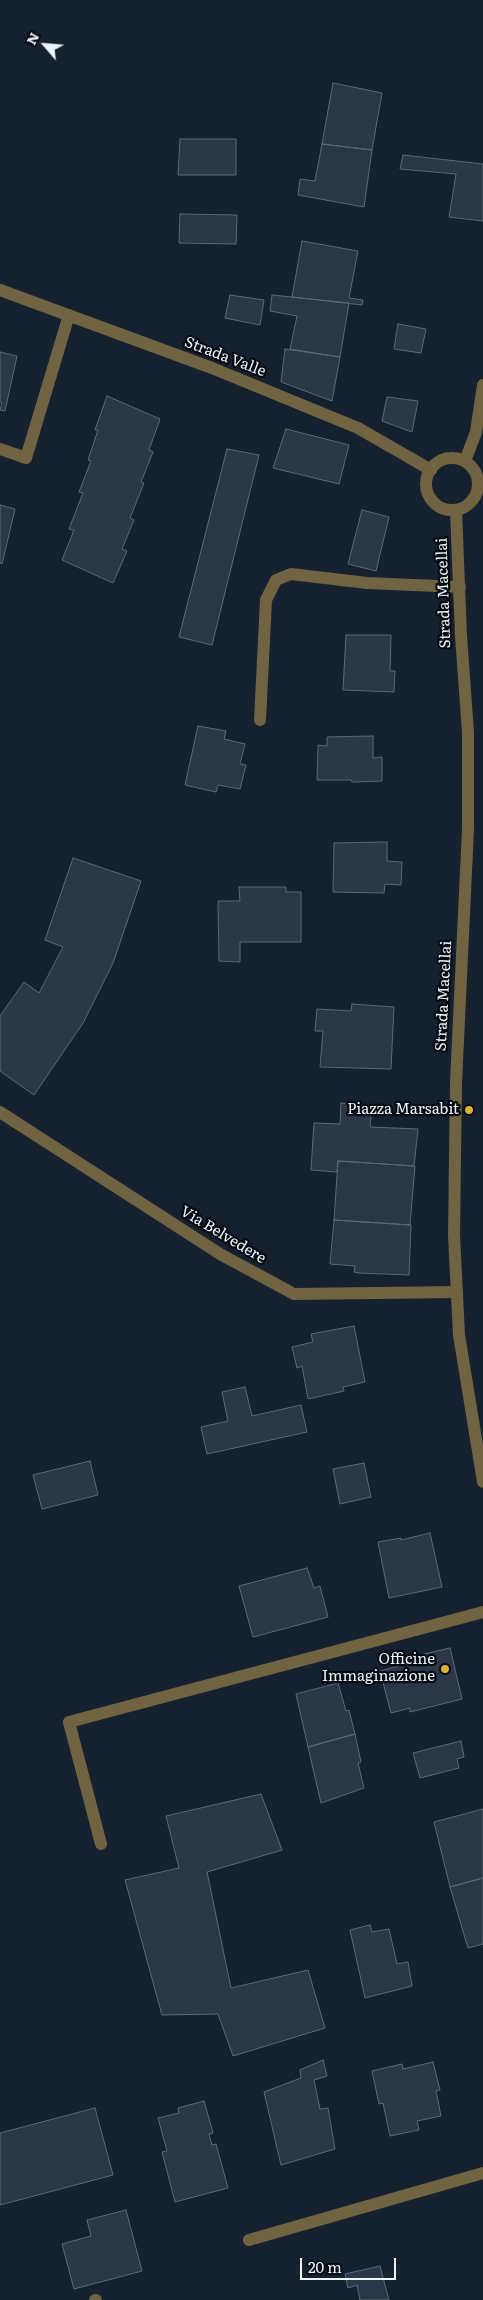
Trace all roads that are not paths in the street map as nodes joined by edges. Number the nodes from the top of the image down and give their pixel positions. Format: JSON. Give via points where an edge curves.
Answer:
{"nodes":[{"id":1,"x":0,"y":290,"type":"edge"},
{"id":2,"x":69,"y":315,"type":"junction"},
{"id":3,"x":483,"y":386,"type":"edge"},
{"id":4,"x":0,"y":449,"type":"edge"},
{"id":5,"x":465,"y":461,"type":"junction"},
{"id":6,"x":431,"y":470,"type":"junction"},
{"id":7,"x":456,"y":510,"type":"junction"},
{"id":8,"x":460,"y":587,"type":"junction"},
{"id":9,"x":260,"y":720,"type":"dead end"},
{"id":10,"x":0,"y":1112,"type":"edge"},
{"id":11,"x":457,"y":1292,"type":"junction"},
{"id":12,"x":483,"y":1482,"type":"edge"},
{"id":13,"x":483,"y":1612,"type":"edge"},
{"id":14,"x":101,"y":1844,"type":"dead end"},
{"id":15,"x":483,"y":2173,"type":"edge"},
{"id":16,"x":249,"y":2240,"type":"dead end"}],
"edges":[{"from":1,"to":2,"type":"street","name":"Strada Valle"},
{"from":2,"to":4,"type":"street","via":[[26,458]]},
{"from":2,"to":6,"type":"street","name":"Strada Valle","via":[[212,368],[358,428]]},
{"from":3,"to":5,"type":"street","via":[[476,432]]},
{"from":5,"to":6,"type":"street","via":[[448,458]]},
{"from":5,"to":7,"type":"street","via":[[476,473],[478,490],[469,505]]},
{"from":6,"to":7,"type":"street","via":[[426,481],[430,497],[443,509]]},
{"from":7,"to":8,"type":"street","name":"Strada Macellai"},
{"from":8,"to":9,"type":"street","via":[[366,583],[291,574],[276,580],[266,600]]},
{"from":8,"to":11,"type":"street","name":"Strada Macellai","via":[[468,732],[468,829],[454,1136]]},
{"from":10,"to":11,"type":"street","name":"Via Belvedere","via":[[220,1254],[294,1294]]},
{"from":11,"to":12,"type":"street","name":"Strada Macellai","via":[[459,1335]]},
{"from":13,"to":14,"type":"street","via":[[69,1722]]},
{"from":15,"to":16,"type":"street"}]}
